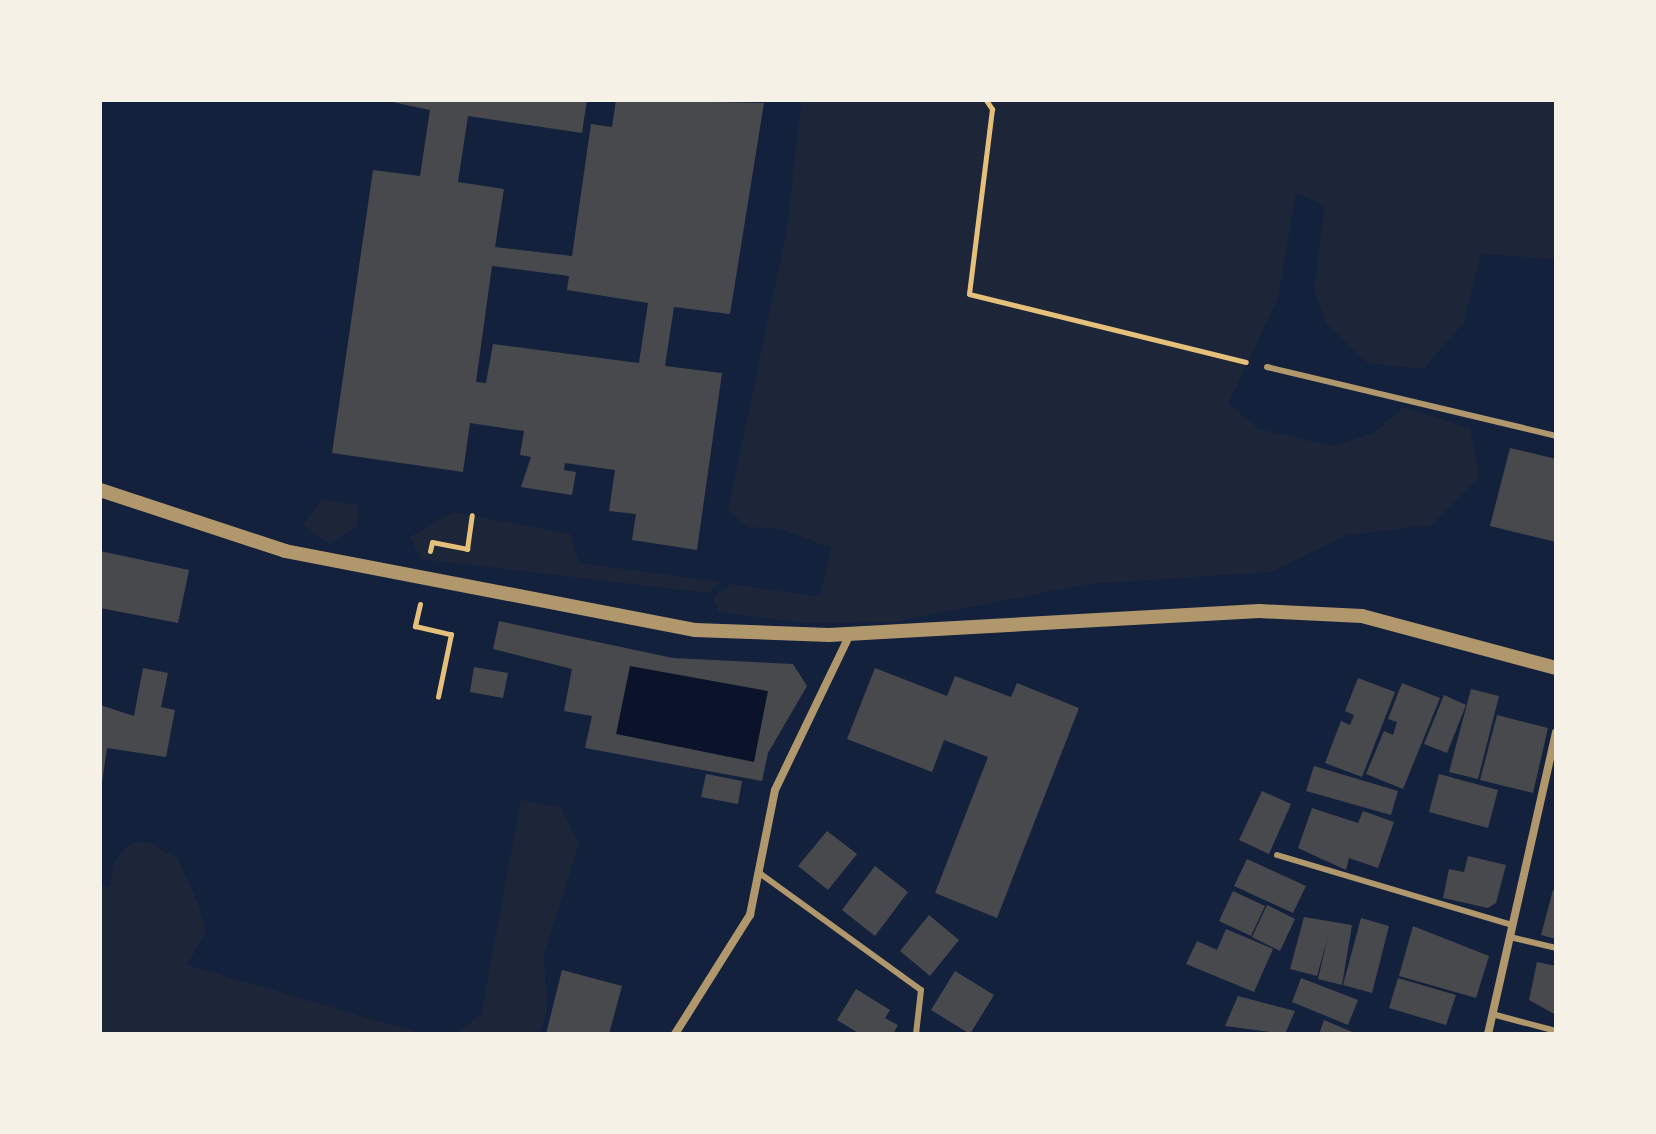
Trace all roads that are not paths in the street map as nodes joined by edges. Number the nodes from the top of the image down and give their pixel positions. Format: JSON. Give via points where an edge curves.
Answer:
{"nodes":[{"id":1,"x":1267,"y":367,"type":"road end"},
{"id":2,"x":1556,"y":436,"type":"edge"},
{"id":3,"x":100,"y":490,"type":"edge"},
{"id":4,"x":850,"y":634,"type":"junction"},
{"id":5,"x":1556,"y":668,"type":"edge"},
{"id":6,"x":1556,"y":733,"type":"edge"},
{"id":7,"x":1277,"y":855,"type":"dead end"},
{"id":8,"x":758,"y":872,"type":"junction"},
{"id":9,"x":1512,"y":925,"type":"junction"},
{"id":10,"x":1510,"y":937,"type":"junction"},
{"id":11,"x":1556,"y":948,"type":"edge"},
{"id":12,"x":1492,"y":1014,"type":"junction"},
{"id":13,"x":1556,"y":1031,"type":"edge"},
{"id":14,"x":675,"y":1034,"type":"edge"},
{"id":15,"x":916,"y":1034,"type":"edge"},
{"id":16,"x":1488,"y":1034,"type":"edge"}],
"edges":[{"from":1,"to":2,"type":"lane"},
{"from":3,"to":4,"type":"street","via":[[285,551],[680,628]]},
{"from":4,"to":5,"type":"street","via":[[1225,610],[1362,616]]},
{"from":4,"to":8,"type":"street","via":[[775,790]]},
{"from":6,"to":9,"type":"street"},
{"from":7,"to":9,"type":"lane"},
{"from":8,"to":14,"type":"street","via":[[750,915]]},
{"from":8,"to":15,"type":"lane","via":[[921,990]]},
{"from":9,"to":10,"type":"street"},
{"from":10,"to":11,"type":"lane"},
{"from":10,"to":12,"type":"street"},
{"from":12,"to":13,"type":"lane"},
{"from":12,"to":16,"type":"street"}]}
